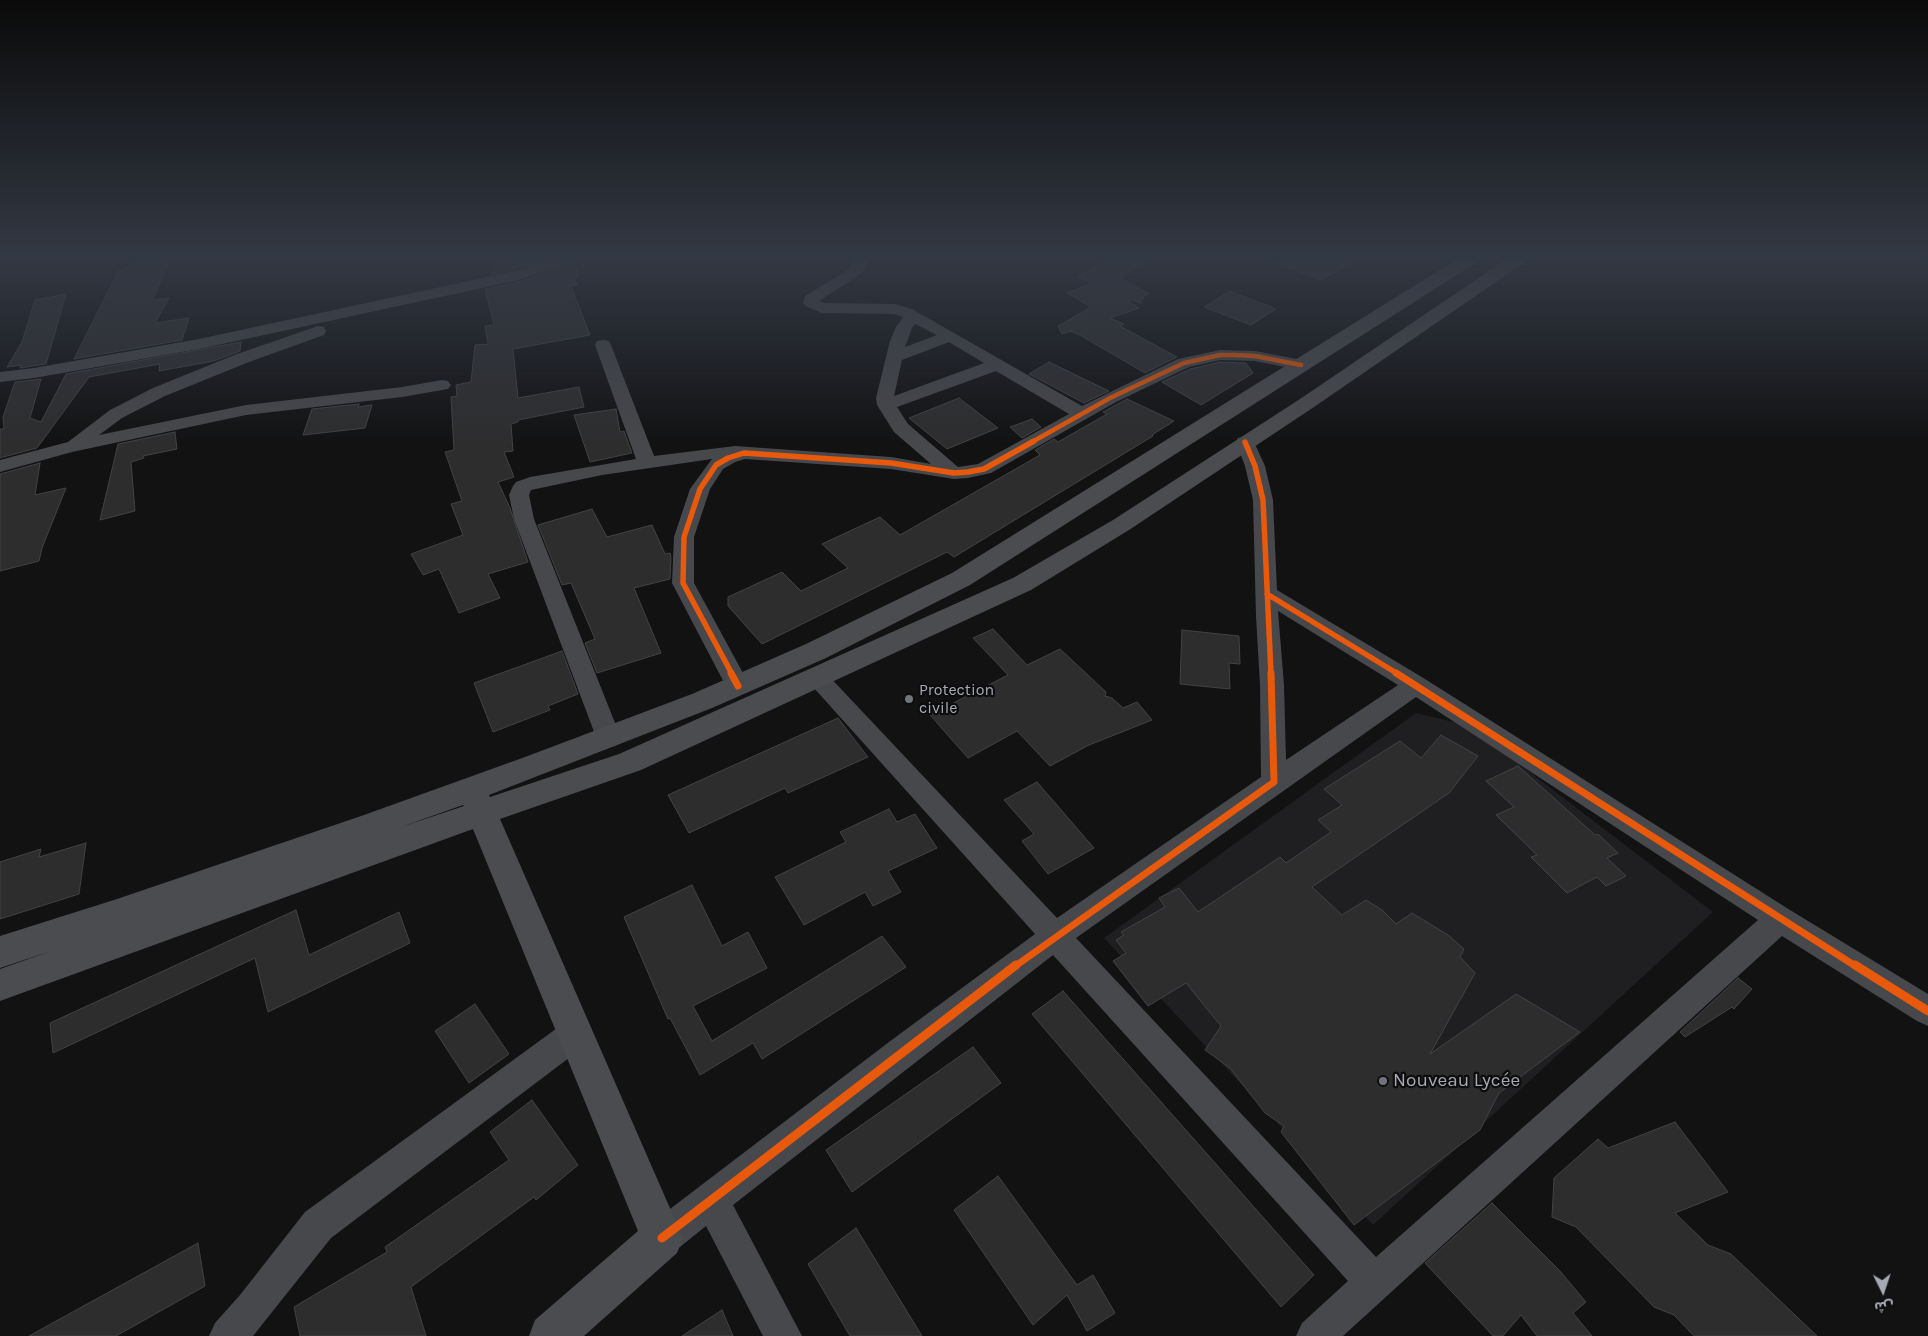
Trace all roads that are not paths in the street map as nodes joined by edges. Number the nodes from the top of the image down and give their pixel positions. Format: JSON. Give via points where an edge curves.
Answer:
{"nodes":[{"id":1,"x":309,"y":320,"type":"edge"},
{"id":2,"x":349,"y":320,"type":"edge"},
{"id":3,"x":909,"y":320,"type":"edge"},
{"id":4,"x":921,"y":320,"type":"edge"},
{"id":5,"x":1372,"y":320,"type":"edge"},
{"id":6,"x":1428,"y":320,"type":"edge"},
{"id":7,"x":950,"y":336,"type":"junction"},
{"id":8,"x":603,"y":345,"type":"dead end"},
{"id":9,"x":895,"y":357,"type":"junction"},
{"id":10,"x":998,"y":364,"type":"junction"},
{"id":11,"x":1301,"y":365,"type":"junction"},
{"id":12,"x":0,"y":377,"type":"edge"},
{"id":13,"x":442,"y":385,"type":"dead end"},
{"id":14,"x":886,"y":405,"type":"junction"},
{"id":15,"x":1082,"y":414,"type":"junction"},
{"id":16,"x":1245,"y":442,"type":"junction"},
{"id":17,"x":69,"y":447,"type":"junction"},
{"id":18,"x":744,"y":453,"type":"junction"},
{"id":19,"x":647,"y":463,"type":"junction"},
{"id":20,"x":0,"y":466,"type":"edge"},
{"id":21,"x":954,"y":473,"type":"junction"},
{"id":22,"x":1267,"y":594,"type":"junction"},
{"id":23,"x":817,"y":678,"type":"junction"},
{"id":24,"x":1416,"y":685,"type":"junction"},
{"id":25,"x":738,"y":686,"type":"junction"},
{"id":26,"x":608,"y":738,"type":"junction"},
{"id":27,"x":1274,"y":782,"type":"junction"},
{"id":28,"x":477,"y":801,"type":"junction"},
{"id":29,"x":1780,"y":919,"type":"junction"},
{"id":30,"x":1055,"y":936,"type":"junction"},
{"id":31,"x":0,"y":952,"type":"edge"},
{"id":32,"x":0,"y":985,"type":"edge"},
{"id":33,"x":1928,"y":1011,"type":"edge"},
{"id":34,"x":575,"y":1034,"type":"junction"},
{"id":35,"x":711,"y":1200,"type":"junction"},
{"id":36,"x":662,"y":1238,"type":"junction"},
{"id":37,"x":1374,"y":1282,"type":"junction"},
{"id":38,"x":228,"y":1336,"type":"edge"},
{"id":39,"x":551,"y":1336,"type":"edge"},
{"id":40,"x":783,"y":1336,"type":"edge"},
{"id":41,"x":1314,"y":1336,"type":"edge"}],
"edges":[{"from":1,"to":12,"type":"street","via":[[199,344],[34,374]]},
{"from":2,"to":17,"type":"street","via":[[159,392],[116,414]]},
{"from":3,"to":9,"type":"street","via":[[904,327]]},
{"from":4,"to":7,"type":"street"},
{"from":5,"to":11,"type":"main road"},
{"from":6,"to":16,"type":"main road"},
{"from":7,"to":9,"type":"street"},
{"from":7,"to":10,"type":"street"},
{"from":8,"to":19,"type":"street"},
{"from":9,"to":14,"type":"street"},
{"from":10,"to":14,"type":"street"},
{"from":10,"to":15,"type":"street"},
{"from":11,"to":15,"type":"street","via":[[1235,355],[1184,363]]},
{"from":11,"to":25,"type":"main road","via":[[961,579]]},
{"from":13,"to":17,"type":"street","via":[[246,410]]},
{"from":14,"to":21,"type":"street","via":[[900,428]]},
{"from":15,"to":21,"type":"street","via":[[984,469]]},
{"from":16,"to":22,"type":"street","via":[[1263,500]]},
{"from":16,"to":23,"type":"main road","via":[[1091,544],[1022,584]]},
{"from":17,"to":20,"type":"street"},
{"from":18,"to":19,"type":"street","via":[[723,452]]},
{"from":18,"to":21,"type":"street","via":[[891,463]]},
{"from":18,"to":25,"type":"street","via":[[716,466],[700,489],[684,537],[684,583]]},
{"from":19,"to":26,"type":"street","via":[[530,483],[523,486],[519,495],[524,519]]},
{"from":22,"to":24,"type":"street"},
{"from":22,"to":27,"type":"street"},
{"from":23,"to":28,"type":"main road","via":[[630,762]]},
{"from":23,"to":30,"type":"street"},
{"from":24,"to":27,"type":"street"},
{"from":24,"to":29,"type":"street"},
{"from":25,"to":26,"type":"main road"},
{"from":26,"to":28,"type":"main road"},
{"from":27,"to":30,"type":"street"},
{"from":28,"to":31,"type":"main road"},
{"from":28,"to":32,"type":"main road"},
{"from":28,"to":34,"type":"main road"},
{"from":29,"to":33,"type":"street"},
{"from":29,"to":37,"type":"street"},
{"from":30,"to":35,"type":"street"},
{"from":30,"to":37,"type":"street"},
{"from":34,"to":36,"type":"main road"},
{"from":34,"to":38,"type":"street","via":[[318,1225],[254,1308]]},
{"from":35,"to":36,"type":"street"},
{"from":35,"to":40,"type":"street"},
{"from":36,"to":39,"type":"main road"},
{"from":37,"to":41,"type":"street"}]}
